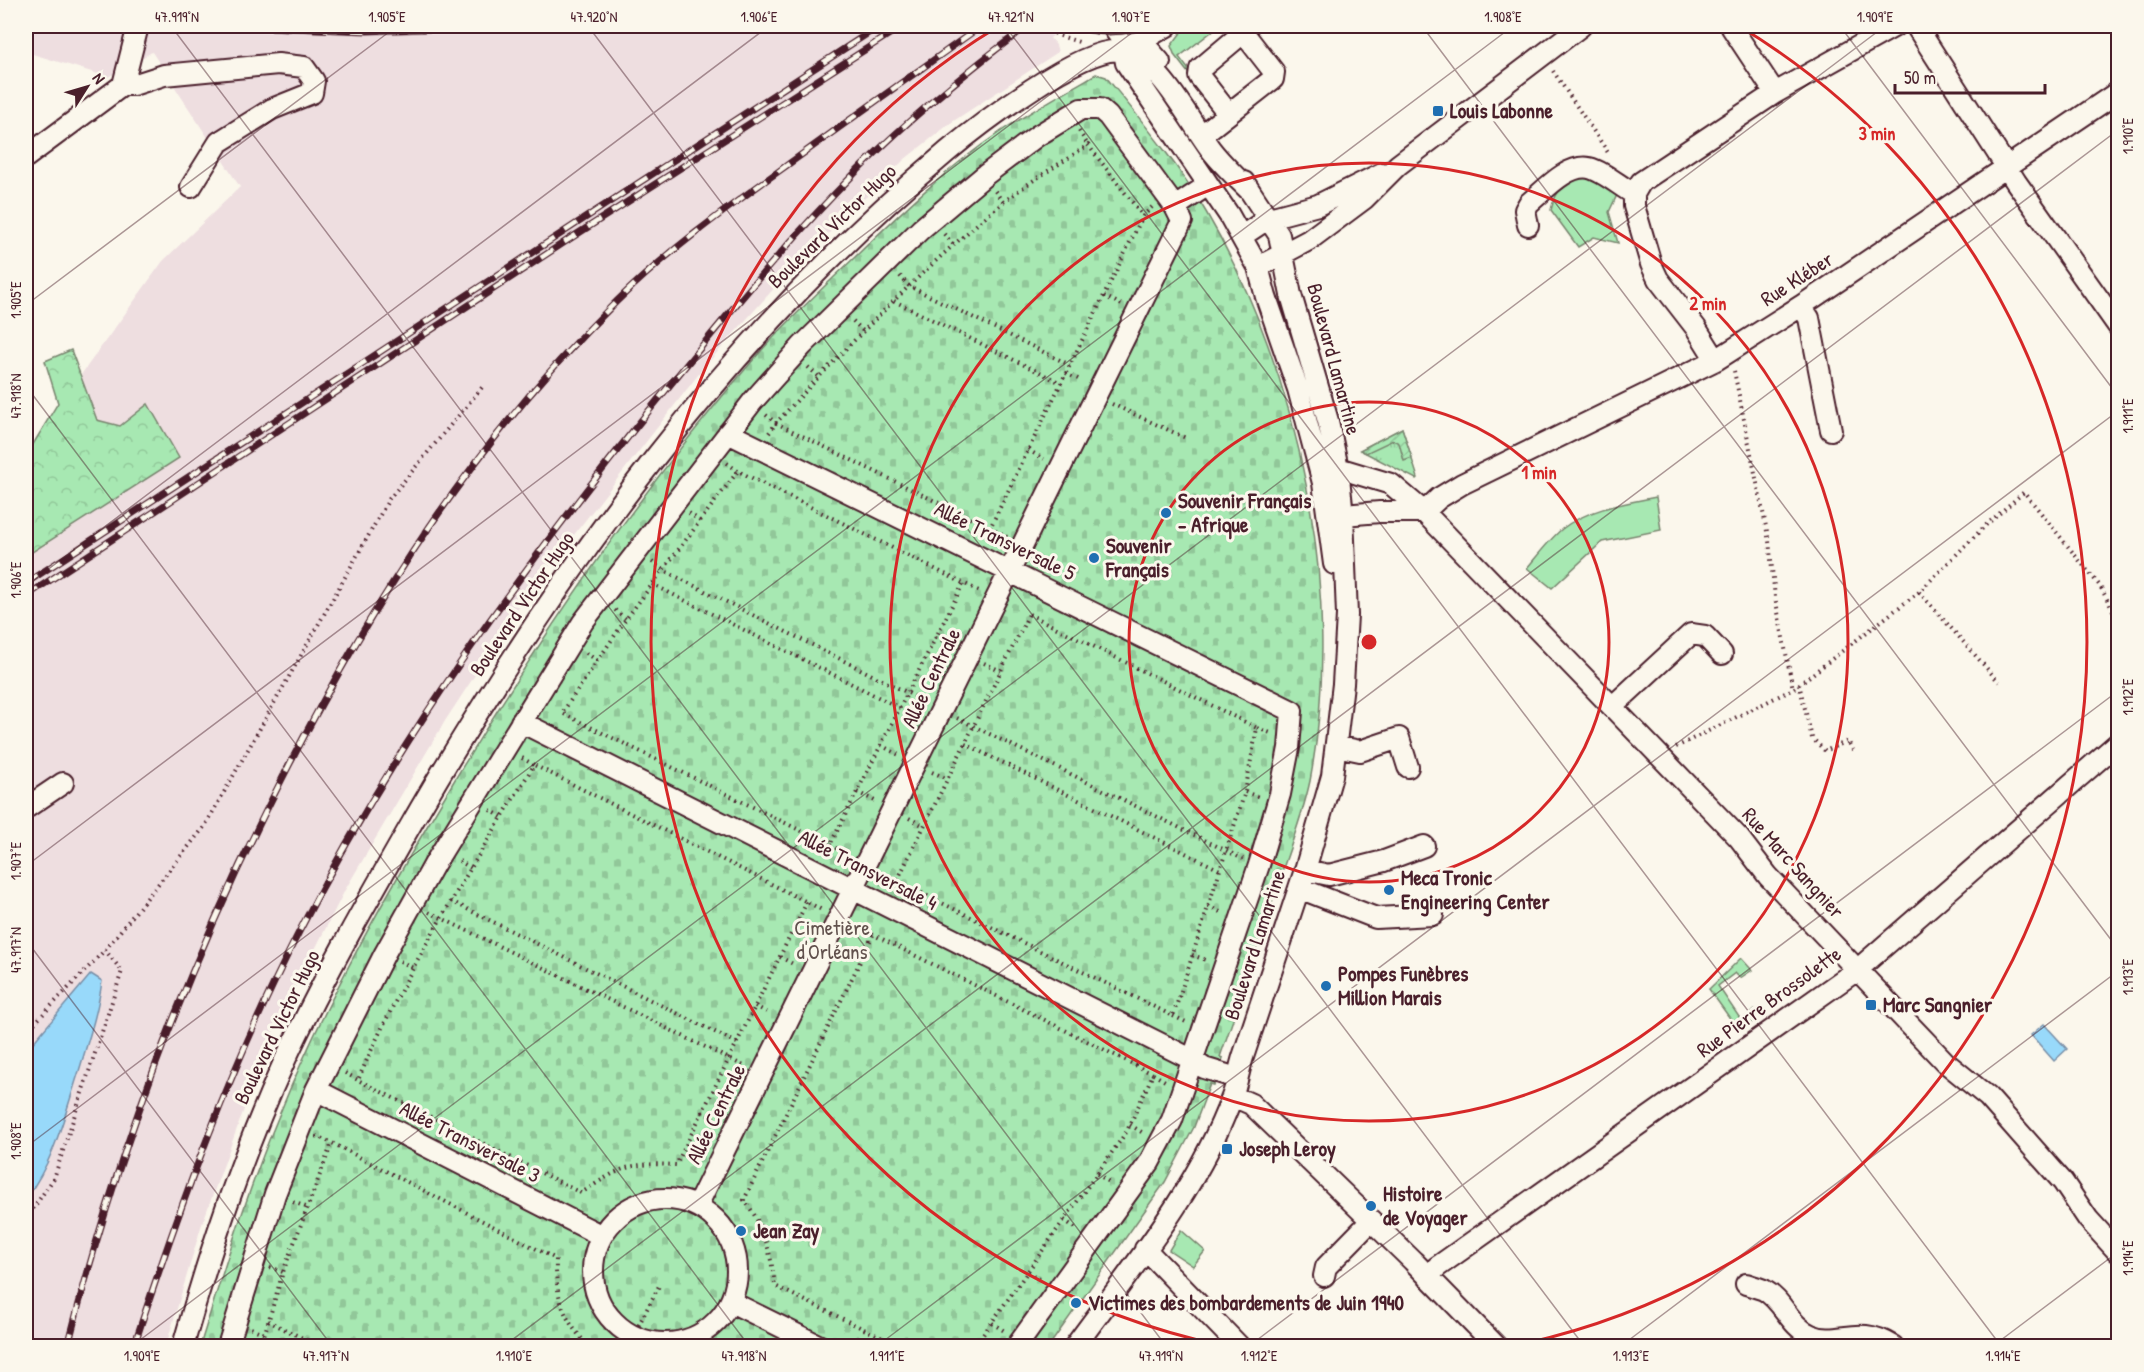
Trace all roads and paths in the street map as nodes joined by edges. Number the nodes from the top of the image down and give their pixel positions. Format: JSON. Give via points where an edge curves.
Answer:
{"nodes":[{"id":1,"x":138,"y":26,"type":"edge"},
{"id":2,"x":1045,"y":26,"type":"edge"},
{"id":3,"x":1581,"y":26,"type":"edge"},
{"id":4,"x":1894,"y":26,"type":"edge"},
{"id":5,"x":1916,"y":26,"type":"edge"},
{"id":6,"x":1732,"y":28,"type":"dead end"},
{"id":7,"x":1057,"y":35,"type":"dead end"},
{"id":8,"x":1133,"y":36,"type":"edge"},
{"id":9,"x":1547,"y":63,"type":"dead end"},
{"id":10,"x":124,"y":80,"type":"junction"},
{"id":11,"x":2118,"y":92,"type":"edge"},
{"id":12,"x":1775,"y":93,"type":"junction"},
{"id":13,"x":1228,"y":113,"type":"dead end"},
{"id":14,"x":1208,"y":130,"type":"junction"},
{"id":15,"x":26,"y":157,"type":"edge"},
{"id":16,"x":1613,"y":160,"type":"dead end"},
{"id":17,"x":1398,"y":165,"type":"junction"},
{"id":18,"x":2007,"y":167,"type":"junction"},
{"id":19,"x":1208,"y":185,"type":"junction"},
{"id":20,"x":191,"y":188,"type":"dead end"},
{"id":21,"x":1250,"y":191,"type":"junction"},
{"id":22,"x":1634,"y":194,"type":"junction"},
{"id":23,"x":1171,"y":201,"type":"junction"},
{"id":24,"x":1143,"y":216,"type":"junction"},
{"id":25,"x":1269,"y":218,"type":"junction"},
{"id":26,"x":1528,"y":225,"type":"dead end"},
{"id":27,"x":1242,"y":236,"type":"junction"},
{"id":28,"x":1285,"y":255,"type":"junction"},
{"id":29,"x":1258,"y":267,"type":"junction"},
{"id":30,"x":909,"y":286,"type":"junction"},
{"id":31,"x":894,"y":301,"type":"junction"},
{"id":32,"x":1801,"y":306,"type":"junction"},
{"id":33,"x":2118,"y":326,"type":"edge"},
{"id":34,"x":1724,"y":360,"type":"junction"},
{"id":35,"x":1070,"y":365,"type":"junction"},
{"id":36,"x":1061,"y":383,"type":"junction"},
{"id":37,"x":484,"y":385,"type":"dead end"},
{"id":38,"x":1096,"y":396,"type":"junction"},
{"id":39,"x":751,"y":403,"type":"junction"},
{"id":40,"x":776,"y":423,"type":"junction"},
{"id":41,"x":1831,"y":430,"type":"dead end"},
{"id":42,"x":728,"y":433,"type":"junction"},
{"id":43,"x":1188,"y":439,"type":"dead end"},
{"id":44,"x":1338,"y":468,"type":"junction"},
{"id":45,"x":1323,"y":483,"type":"junction"},
{"id":46,"x":1424,"y":512,"type":"junction"},
{"id":47,"x":1343,"y":515,"type":"junction"},
{"id":48,"x":990,"y":528,"type":"junction"},
{"id":49,"x":1023,"y":546,"type":"junction"},
{"id":50,"x":663,"y":570,"type":"junction"},
{"id":51,"x":1011,"y":570,"type":"junction"},
{"id":52,"x":652,"y":584,"type":"junction"},
{"id":53,"x":1919,"y":592,"type":"junction"},
{"id":54,"x":2118,"y":620,"type":"edge"},
{"id":55,"x":1722,"y":654,"type":"dead end"},
{"id":56,"x":1999,"y":682,"type":"dead end"},
{"id":57,"x":1799,"y":684,"type":"junction"},
{"id":58,"x":1793,"y":689,"type":"junction"},
{"id":59,"x":908,"y":692,"type":"junction"},
{"id":60,"x":1613,"y":706,"type":"junction"},
{"id":61,"x":900,"y":708,"type":"junction"},
{"id":62,"x":521,"y":722,"type":"junction"},
{"id":63,"x":974,"y":726,"type":"junction"},
{"id":64,"x":2118,"y":743,"type":"edge"},
{"id":65,"x":965,"y":744,"type":"junction"},
{"id":66,"x":1336,"y":746,"type":"junction"},
{"id":67,"x":1673,"y":750,"type":"dead end"},
{"id":68,"x":1853,"y":750,"type":"dead end"},
{"id":69,"x":1408,"y":766,"type":"dead end"},
{"id":70,"x":63,"y":783,"type":"dead end"},
{"id":71,"x":26,"y":808,"type":"edge"},
{"id":72,"x":1424,"y":846,"type":"dead end"},
{"id":73,"x":1226,"y":852,"type":"junction"},
{"id":74,"x":1220,"y":870,"type":"junction"},
{"id":75,"x":1302,"y":879,"type":"junction"},
{"id":76,"x":854,"y":890,"type":"junction"},
{"id":77,"x":451,"y":901,"type":"junction"},
{"id":78,"x":1433,"y":915,"type":"dead end"},
{"id":79,"x":441,"y":918,"type":"junction"},
{"id":80,"x":105,"y":950,"type":"junction"},
{"id":81,"x":1857,"y":969,"type":"junction"},
{"id":82,"x":26,"y":1032,"type":"edge"},
{"id":83,"x":737,"y":1043,"type":"junction"},
{"id":84,"x":729,"y":1058,"type":"junction"},
{"id":85,"x":1193,"y":1060,"type":"junction"},
{"id":86,"x":1227,"y":1075,"type":"dead end"},
{"id":87,"x":316,"y":1090,"type":"junction"},
{"id":88,"x":1233,"y":1096,"type":"junction"},
{"id":89,"x":698,"y":1206,"type":"junction"},
{"id":90,"x":26,"y":1219,"type":"edge"},
{"id":91,"x":1371,"y":1221,"type":"junction"},
{"id":92,"x":602,"y":1236,"type":"junction"},
{"id":93,"x":1145,"y":1249,"type":"junction"},
{"id":94,"x":2118,"y":1252,"type":"edge"},
{"id":95,"x":1324,"y":1276,"type":"dead end"},
{"id":96,"x":1428,"y":1276,"type":"junction"},
{"id":97,"x":660,"y":1284,"type":"dead end"},
{"id":98,"x":1746,"y":1284,"type":"dead end"},
{"id":99,"x":731,"y":1302,"type":"junction"},
{"id":100,"x":268,"y":1322,"type":"junction"},
{"id":101,"x":263,"y":1340,"type":"junction"},
{"id":102,"x":631,"y":1341,"type":"edge"},
{"id":103,"x":183,"y":1347,"type":"edge"},
{"id":104,"x":228,"y":1347,"type":"edge"},
{"id":105,"x":261,"y":1347,"type":"edge"},
{"id":106,"x":277,"y":1347,"type":"edge"},
{"id":107,"x":319,"y":1347,"type":"edge"},
{"id":108,"x":589,"y":1347,"type":"edge"},
{"id":109,"x":820,"y":1347,"type":"edge"},
{"id":110,"x":899,"y":1347,"type":"edge"},
{"id":111,"x":975,"y":1347,"type":"edge"},
{"id":112,"x":1017,"y":1347,"type":"edge"},
{"id":113,"x":1070,"y":1347,"type":"edge"},
{"id":114,"x":1075,"y":1347,"type":"edge"},
{"id":115,"x":1239,"y":1347,"type":"edge"},
{"id":116,"x":1496,"y":1347,"type":"edge"},
{"id":117,"x":1893,"y":1347,"type":"edge"}],
"edges":[{"from":1,"to":10,"type":"street"},
{"from":2,"to":7,"type":"path"},
{"from":3,"to":17,"type":"street"},
{"from":4,"to":12,"type":"street"},
{"from":5,"to":18,"type":"street"},
{"from":6,"to":12,"type":"street"},
{"from":8,"to":14,"type":"street","name":"Boulevard Lamartine","via":[[1164,68]]},
{"from":8,"to":19,"type":"street","name":"Boulevard Lamartine","via":[[1126,63]]},
{"from":8,"to":21,"type":"street","name":"Boulevard Lamartine","via":[[1137,55],[1159,77],[1213,153]]},
{"from":8,"to":103,"type":"street","name":"Boulevard Victor Hugo","via":[[1009,104],[883,206],[719,377],[576,565],[454,750],[351,930],[286,1059],[252,1137],[204,1271]]},
{"from":9,"to":16,"type":"path"},
{"from":10,"to":15,"type":"street"},
{"from":10,"to":20,"type":"street","via":[[133,85],[164,75],[278,64],[304,67],[314,81],[312,93],[272,109],[219,142]]},
{"from":11,"to":18,"type":"street","name":"Rue Kléber"},
{"from":12,"to":22,"type":"street","via":[[1641,182]]},
{"from":13,"to":14,"type":"street"},
{"from":14,"to":21,"type":"street","name":"Boulevard Lamartine"},
{"from":17,"to":25,"type":"street","via":[[1318,205]]},
{"from":17,"to":28,"type":"street","via":[[1364,199]]},
{"from":18,"to":32,"type":"street","name":"Rue Kléber"},
{"from":18,"to":33,"type":"street"},
{"from":19,"to":23,"type":"street"},
{"from":19,"to":27,"type":"street","name":"Boulevard Lamartine"},
{"from":21,"to":25,"type":"street","name":"Boulevard Lamartine"},
{"from":22,"to":26,"type":"street","via":[[1590,168],[1579,168],[1569,171],[1529,202],[1525,210]]},
{"from":22,"to":34,"type":"street","via":[[1634,206],[1654,271]]},
{"from":23,"to":24,"type":"path"},
{"from":23,"to":38,"type":"street","name":"Allée Centrale","via":[[1182,221]]},
{"from":23,"to":39,"type":"street","via":[[1108,116],[1100,109],[1081,109],[974,183],[921,229],[802,346]]},
{"from":24,"to":30,"type":"path","via":[[1088,145],[1004,202]]},
{"from":24,"to":35,"type":"path"},
{"from":25,"to":27,"type":"street"},
{"from":25,"to":28,"type":"street","name":"Boulevard Lamartine"},
{"from":27,"to":29,"type":"street","name":"Boulevard Lamartine"},
{"from":28,"to":29,"type":"street"},
{"from":28,"to":44,"type":"street","name":"Boulevard Lamartine","via":[[1291,294]]},
{"from":29,"to":45,"type":"street","name":"Boulevard Lamartine","via":[[1298,389]]},
{"from":30,"to":31,"type":"path"},
{"from":30,"to":35,"type":"path"},
{"from":31,"to":36,"type":"path"},
{"from":31,"to":40,"type":"path"},
{"from":32,"to":34,"type":"street","name":"Rue Kléber"},
{"from":32,"to":41,"type":"street","via":[[1809,318]]},
{"from":34,"to":46,"type":"street","name":"Rue Kléber","via":[[1462,484]]},
{"from":34,"to":58,"type":"path","via":[[1769,541],[1775,597]]},
{"from":35,"to":36,"type":"path"},
{"from":36,"to":48,"type":"path"},
{"from":37,"to":80,"type":"path","via":[[389,499],[205,826]]},
{"from":38,"to":43,"type":"path"},
{"from":38,"to":49,"type":"street","name":"Allée Centrale"},
{"from":39,"to":40,"type":"path"},
{"from":39,"to":42,"type":"street"},
{"from":40,"to":48,"type":"path"},
{"from":42,"to":51,"type":"street","name":"Allée Transversale 5"},
{"from":42,"to":62,"type":"street","via":[[583,622]]},
{"from":44,"to":46,"type":"street","name":"Rue Marc Sangnier","via":[[1391,484]]},
{"from":44,"to":47,"type":"street","name":"Boulevard Lamartine"},
{"from":45,"to":47,"type":"street","name":"Boulevard Lamartine"},
{"from":45,"to":113,"type":"street","via":[[1334,559],[1337,672],[1326,764],[1299,876],[1224,1103],[1161,1217]]},
{"from":46,"to":47,"type":"street"},
{"from":46,"to":60,"type":"street","name":"Rue Marc Sangnier"},
{"from":47,"to":66,"type":"street","name":"Boulevard Lamartine","via":[[1347,615]]},
{"from":48,"to":49,"type":"path"},
{"from":49,"to":51,"type":"street","name":"Allée Centrale"},
{"from":50,"to":52,"type":"path"},
{"from":50,"to":59,"type":"path"},
{"from":50,"to":59,"type":"path","via":[[738,471],[963,584]]},
{"from":51,"to":76,"type":"street","name":"Allée Centrale"},
{"from":51,"to":85,"type":"street","name":"Allée Transversale 5","via":[[1292,711],[1289,748],[1274,814]]},
{"from":52,"to":61,"type":"path"},
{"from":52,"to":61,"type":"path","via":[[562,713],[830,845]]},
{"from":53,"to":54,"type":"path","via":[[2024,492],[2100,586]]},
{"from":53,"to":56,"type":"path"},
{"from":53,"to":57,"type":"path"},
{"from":55,"to":60,"type":"street","via":[[1705,636],[1691,634]]},
{"from":57,"to":58,"type":"path"},
{"from":57,"to":68,"type":"path","via":[[1812,738],[1825,751],[1848,741]]},
{"from":58,"to":67,"type":"path"},
{"from":59,"to":61,"type":"path"},
{"from":60,"to":81,"type":"street","name":"Rue Marc Sangnier"},
{"from":62,"to":76,"type":"street","name":"Allée Transversale 4"},
{"from":62,"to":87,"type":"street","via":[[385,953]]},
{"from":63,"to":65,"type":"path"},
{"from":63,"to":73,"type":"path"},
{"from":63,"to":73,"type":"path","via":[[1029,614],[1257,728],[1245,792]]},
{"from":64,"to":81,"type":"street","name":"Rue Pierre Brossolette"},
{"from":65,"to":74,"type":"path"},
{"from":65,"to":74,"type":"path","via":[[897,881],[1173,1016]]},
{"from":66,"to":69,"type":"street","via":[[1360,751],[1399,738]]},
{"from":66,"to":75,"type":"street","name":"Boulevard Lamartine","via":[[1324,808]]},
{"from":70,"to":71,"type":"street"},
{"from":72,"to":75,"type":"street","via":[[1384,861]]},
{"from":73,"to":74,"type":"path"},
{"from":75,"to":78,"type":"street","via":[[1376,918]]},
{"from":75,"to":88,"type":"street","name":"Boulevard Lamartine"},
{"from":76,"to":85,"type":"street","name":"Allée Transversale 4"},
{"from":76,"to":89,"type":"street","name":"Allée Centrale"},
{"from":77,"to":79,"type":"path"},
{"from":77,"to":83,"type":"path"},
{"from":77,"to":83,"type":"path","via":[[534,765],[807,902]]},
{"from":79,"to":84,"type":"path"},
{"from":79,"to":84,"type":"path","via":[[382,1023],[358,1080],[581,1193],[620,1168],[647,1163],[676,1165]]},
{"from":80,"to":82,"type":"path"},
{"from":80,"to":90,"type":"path","via":[[122,971],[54,1178]]},
{"from":81,"to":94,"type":"street","name":"Rue Marc Sangnier","via":[[1945,1062],[1988,1097]]},
{"from":81,"to":96,"type":"street","name":"Rue Pierre Brossolette"},
{"from":83,"to":84,"type":"path"},
{"from":85,"to":86,"type":"street","name":"Allée Transversale 4"},
{"from":85,"to":112,"type":"street","via":[[1172,1120],[1149,1163]]},
{"from":87,"to":92,"type":"street","name":"Allée Transversale 3"},
{"from":87,"to":104,"type":"street","via":[[275,1194]]},
{"from":88,"to":91,"type":"street","via":[[1251,1104]]},
{"from":88,"to":93,"type":"street","name":"Boulevard Lamartine","via":[[1182,1195]]},
{"from":89,"to":92,"type":"street","via":[[667,1199],[644,1202],[623,1213]]},
{"from":89,"to":99,"type":"street","via":[[722,1226],[736,1255],[737,1287]]},
{"from":91,"to":95,"type":"street","via":[[1326,1267]]},
{"from":91,"to":96,"type":"street"},
{"from":92,"to":102,"type":"street","via":[[593,1264],[596,1293],[610,1318]]},
{"from":93,"to":114,"type":"street","name":"Boulevard Lamartine"},
{"from":93,"to":115,"type":"street"},
{"from":96,"to":116,"type":"street"},
{"from":97,"to":102,"type":"path"},
{"from":98,"to":117,"type":"street","via":[[1764,1290],[1793,1324],[1809,1335],[1828,1339],[1862,1335]]},
{"from":99,"to":102,"type":"street","via":[[715,1325],[690,1340],[661,1344]]},
{"from":99,"to":109,"type":"street"},
{"from":100,"to":101,"type":"path"},
{"from":100,"to":107,"type":"path"},
{"from":100,"to":108,"type":"path","via":[[332,1143],[556,1258],[561,1303],[572,1330]]},
{"from":101,"to":105,"type":"path"},
{"from":101,"to":106,"type":"path"},
{"from":110,"to":111,"type":"path","via":[[775,1286],[770,1252],[757,1216],[744,1200],[873,935],[1153,1074],[1127,1131]]}]}
